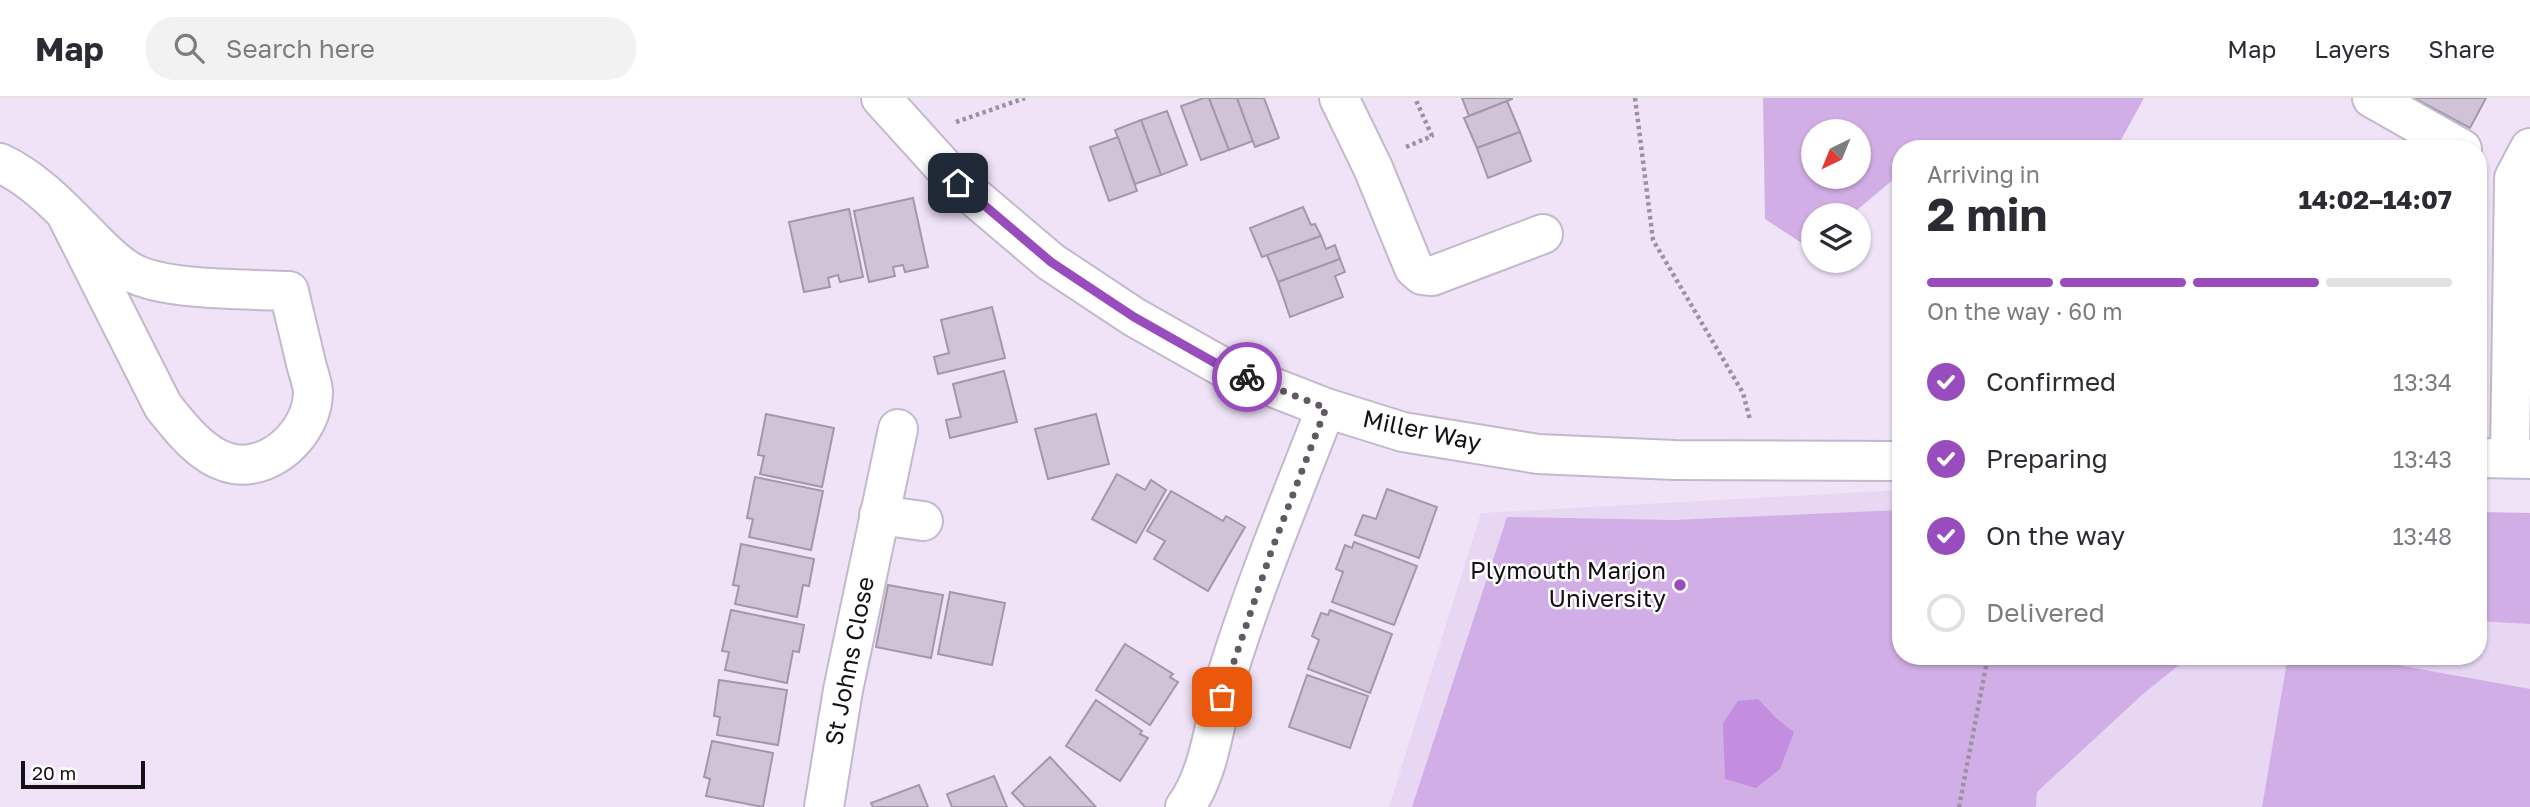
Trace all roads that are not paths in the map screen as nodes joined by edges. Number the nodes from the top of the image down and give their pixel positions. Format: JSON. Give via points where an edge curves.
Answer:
{"nodes":[{"id":1,"x":881,"y":98,"type":"edge"},
{"id":2,"x":1339,"y":98,"type":"edge"},
{"id":3,"x":2372,"y":98,"type":"edge"},
{"id":4,"x":2446,"y":140,"type":"edge"},
{"id":5,"x":2487,"y":160,"type":"edge"},
{"id":6,"x":0,"y":163,"type":"edge"},
{"id":7,"x":2525,"y":171,"type":"edge"},
{"id":8,"x":65,"y":212,"type":"junction"},
{"id":9,"x":1543,"y":234,"type":"dead end"},
{"id":10,"x":1326,"y":408,"type":"junction"},
{"id":11,"x":898,"y":429,"type":"dead end"},
{"id":12,"x":2506,"y":458,"type":"edge"},
{"id":13,"x":1892,"y":461,"type":"edge"},
{"id":14,"x":880,"y":514,"type":"junction"},
{"id":15,"x":923,"y":521,"type":"dead end"},
{"id":16,"x":824,"y":807,"type":"edge"},
{"id":17,"x":1185,"y":807,"type":"edge"}],
"edges":[{"from":1,"to":10,"type":"street","name":"Miller Way","via":[[958,183],[1051,262],[1124,311],[1226,369]]},
{"from":2,"to":9,"type":"street","via":[[1414,268],[1422,275],[1432,276]]},
{"from":3,"to":4,"type":"street"},
{"from":5,"to":7,"type":"street"},
{"from":6,"to":8,"type":"street","via":[[19,172]]},
{"from":7,"to":12,"type":"street"},
{"from":8,"to":8,"type":"street","via":[[163,406],[185,434],[226,463],[250,465],[289,444],[302,430],[313,391],[289,292],[155,283],[129,272]]},
{"from":10,"to":13,"type":"street","name":"Miller Way","via":[[1403,432],[1538,454]]},
{"from":10,"to":17,"type":"street","via":[[1227,676],[1207,759]]},
{"from":11,"to":14,"type":"street","name":"St Johns Close"},
{"from":14,"to":15,"type":"street"},
{"from":14,"to":16,"type":"street","name":"St Johns Close"}]}
